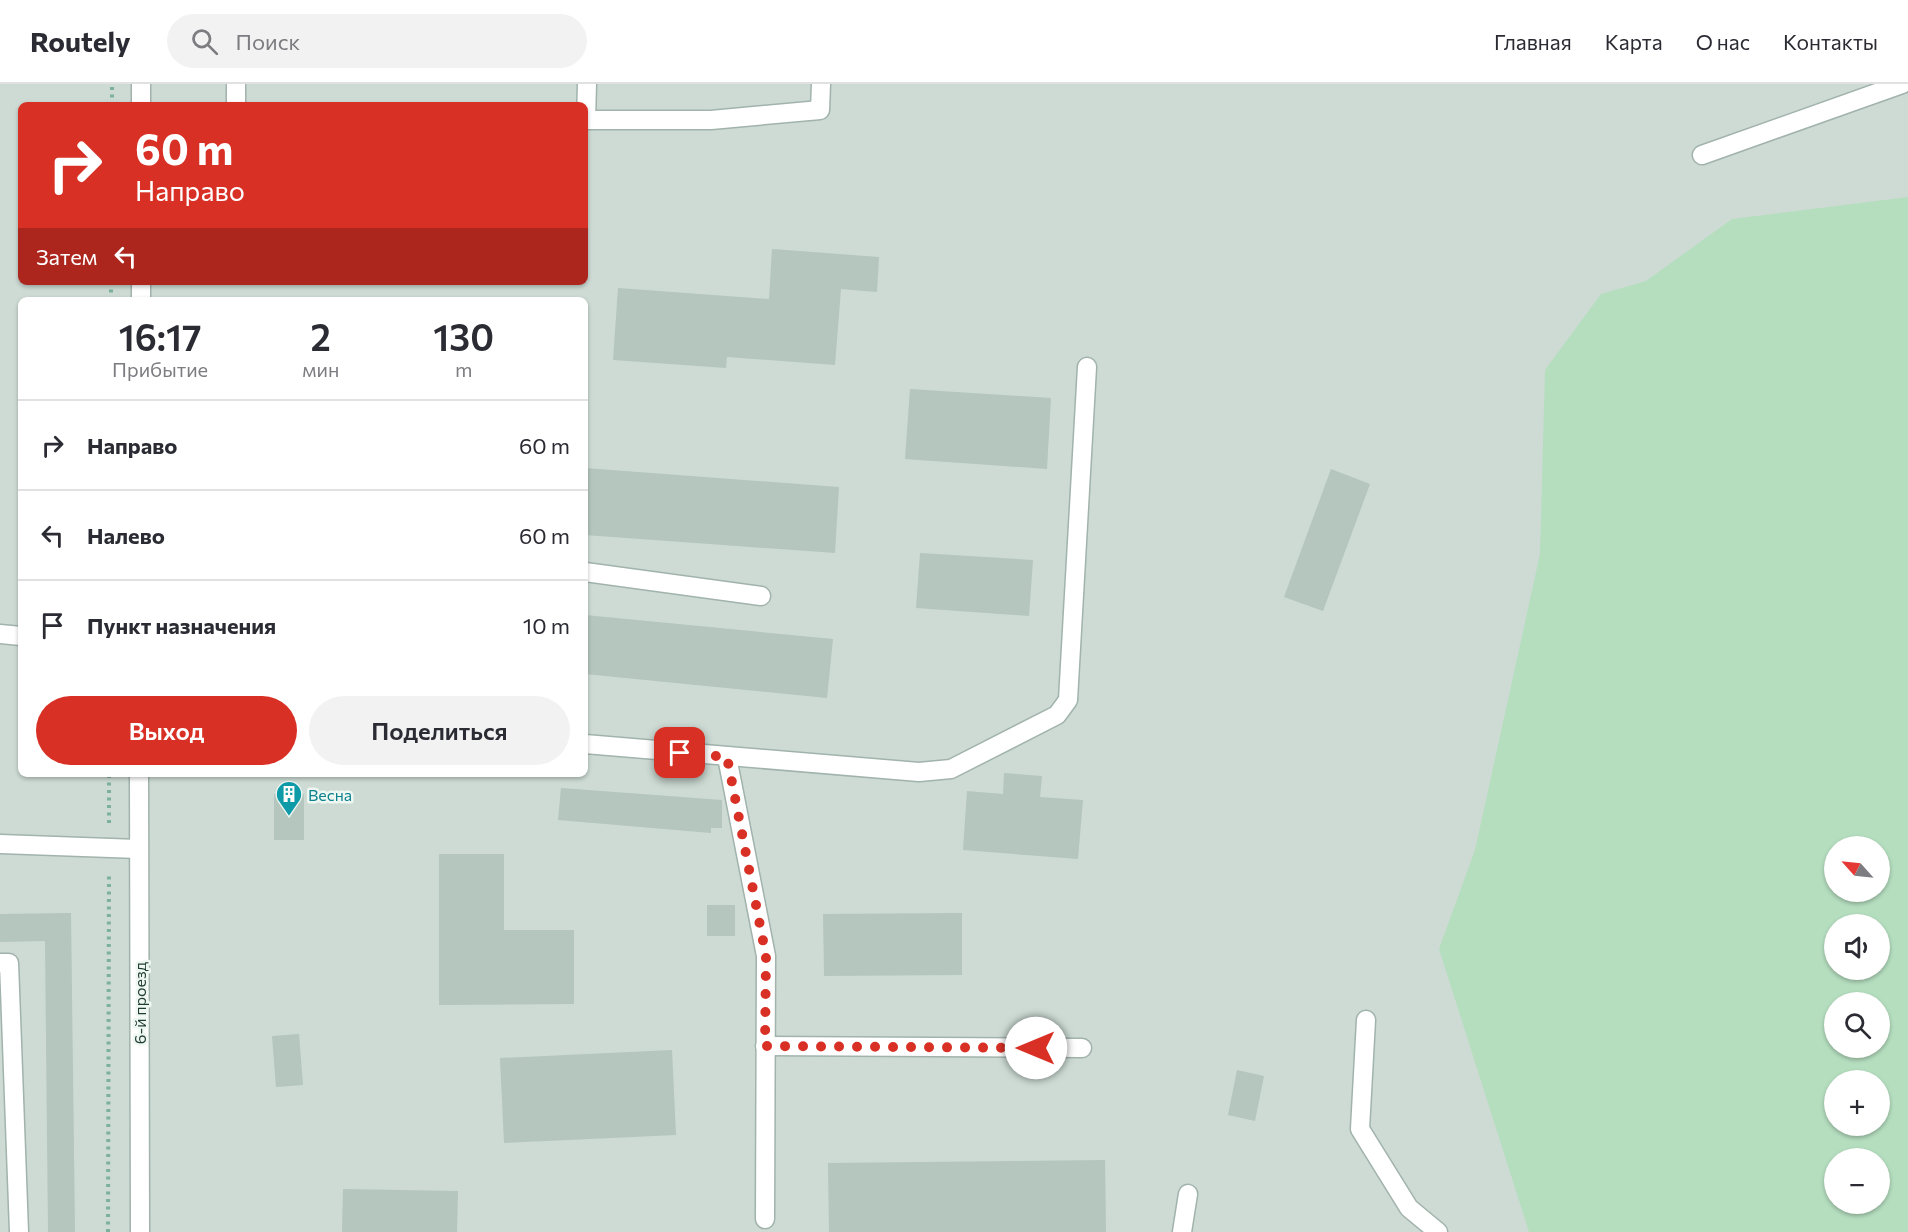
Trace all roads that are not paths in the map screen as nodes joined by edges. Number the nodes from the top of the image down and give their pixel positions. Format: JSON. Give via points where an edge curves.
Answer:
{"nodes":[{"id":1,"x":141,"y":84,"type":"edge"},
{"id":2,"x":236,"y":84,"type":"edge"},
{"id":3,"x":587,"y":84,"type":"edge"},
{"id":4,"x":821,"y":84,"type":"edge"},
{"id":5,"x":1902,"y":84,"type":"edge"},
{"id":6,"x":141,"y":102,"type":"edge"},
{"id":7,"x":236,"y":102,"type":"edge"},
{"id":8,"x":586,"y":102,"type":"edge"},
{"id":9,"x":588,"y":120,"type":"edge"},
{"id":10,"x":1702,"y":155,"type":"dead end"},
{"id":11,"x":1087,"y":367,"type":"dead end"},
{"id":12,"x":588,"y":572,"type":"edge"},
{"id":13,"x":761,"y":596,"type":"dead end"},
{"id":14,"x":0,"y":634,"type":"edge"},
{"id":15,"x":18,"y":636,"type":"edge"},
{"id":16,"x":588,"y":744,"type":"edge"},
{"id":17,"x":727,"y":757,"type":"junction"},
{"id":18,"x":139,"y":777,"type":"edge"},
{"id":19,"x":0,"y":844,"type":"edge"},
{"id":20,"x":138,"y":849,"type":"junction"},
{"id":21,"x":0,"y":963,"type":"edge"},
{"id":22,"x":1366,"y":1020,"type":"dead end"},
{"id":23,"x":765,"y":1046,"type":"junction"},
{"id":24,"x":1082,"y":1048,"type":"dead end"},
{"id":25,"x":1188,"y":1194,"type":"dead end"},
{"id":26,"x":765,"y":1219,"type":"dead end"},
{"id":27,"x":19,"y":1232,"type":"edge"},
{"id":28,"x":140,"y":1232,"type":"edge"},
{"id":29,"x":1182,"y":1232,"type":"edge"},
{"id":30,"x":1438,"y":1232,"type":"edge"}],
"edges":[{"from":1,"to":6,"type":"street"},
{"from":2,"to":7,"type":"street"},
{"from":3,"to":8,"type":"street"},
{"from":4,"to":9,"type":"street","via":[[820,110],[711,120]]},
{"from":5,"to":10,"type":"street"},
{"from":11,"to":17,"type":"street","via":[[1068,700],[1057,715],[951,769],[919,772]]},
{"from":12,"to":13,"type":"street"},
{"from":14,"to":15,"type":"street"},
{"from":16,"to":17,"type":"street"},
{"from":17,"to":23,"type":"street","via":[[766,956]]},
{"from":18,"to":20,"type":"street","name":"6-й проезд"},
{"from":19,"to":20,"type":"street"},
{"from":20,"to":28,"type":"street","name":"6-й проезд"},
{"from":21,"to":27,"type":"street","via":[[9,963]]},
{"from":22,"to":30,"type":"street","via":[[1360,1128],[1409,1208]]},
{"from":23,"to":24,"type":"street"},
{"from":23,"to":26,"type":"street"},
{"from":25,"to":29,"type":"street"}]}
